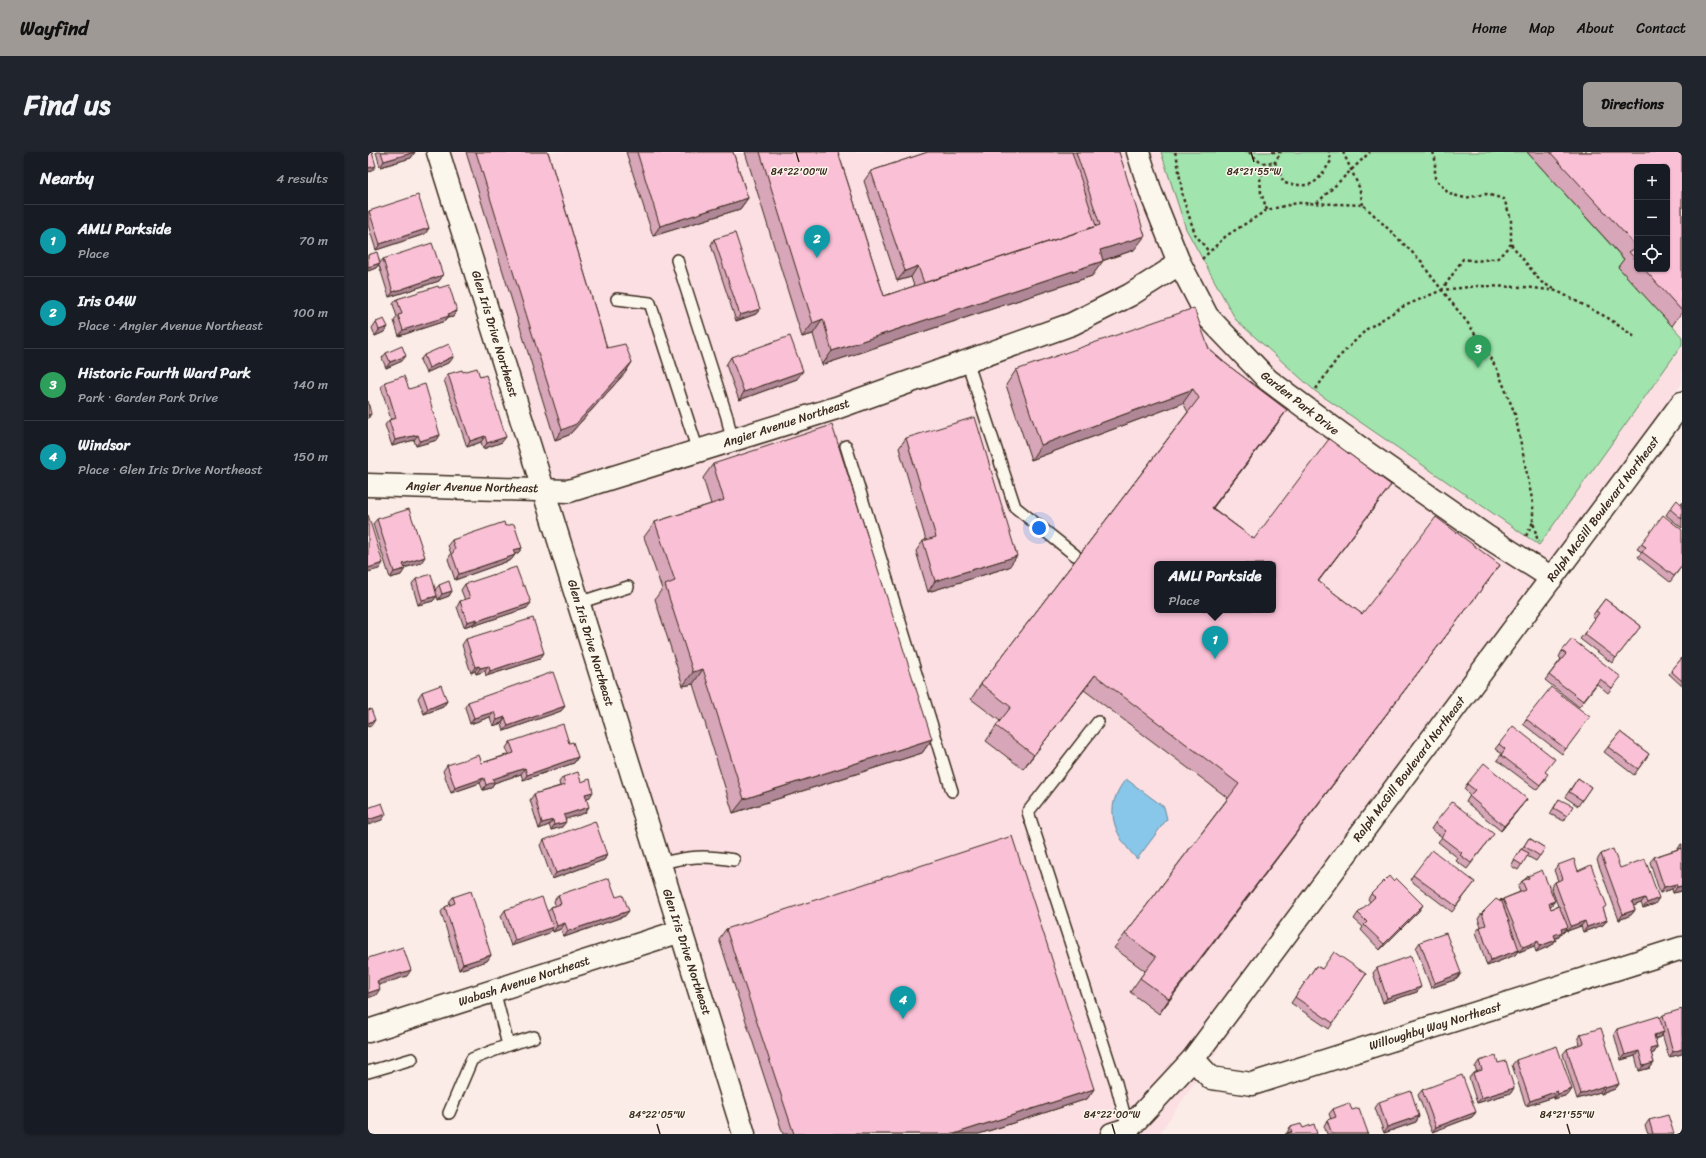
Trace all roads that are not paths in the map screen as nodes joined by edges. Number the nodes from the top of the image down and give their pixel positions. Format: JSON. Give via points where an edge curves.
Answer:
{"nodes":[{"id":1,"x":438,"y":152,"type":"edge"},
{"id":2,"x":1138,"y":152,"type":"edge"},
{"id":3,"x":677,"y":260,"type":"dead end"},
{"id":4,"x":1178,"y":260,"type":"junction"},
{"id":5,"x":617,"y":299,"type":"dead end"},
{"id":6,"x":967,"y":361,"type":"junction"},
{"id":7,"x":1682,"y":403,"type":"edge"},
{"id":8,"x":732,"y":440,"type":"junction"},
{"id":9,"x":846,"y":446,"type":"dead end"},
{"id":10,"x":698,"y":451,"type":"junction"},
{"id":11,"x":368,"y":484,"type":"edge"},
{"id":12,"x":543,"y":489,"type":"junction"},
{"id":13,"x":1075,"y":555,"type":"dead end"},
{"id":14,"x":1552,"y":578,"type":"junction"},
{"id":15,"x":628,"y":587,"type":"dead end"},
{"id":16,"x":578,"y":603,"type":"junction"},
{"id":17,"x":1098,"y":722,"type":"dead end"},
{"id":18,"x":952,"y":791,"type":"dead end"},
{"id":19,"x":734,"y":860,"type":"dead end"},
{"id":20,"x":659,"y":864,"type":"junction"},
{"id":21,"x":681,"y":931,"type":"junction"},
{"id":22,"x":1682,"y":948,"type":"edge"},
{"id":23,"x":494,"y":990,"type":"junction"},
{"id":24,"x":368,"y":1030,"type":"edge"},
{"id":25,"x":534,"y":1037,"type":"dead end"},
{"id":26,"x":508,"y":1045,"type":"junction"},
{"id":27,"x":412,"y":1059,"type":"dead end"},
{"id":28,"x":1193,"y":1059,"type":"junction"},
{"id":29,"x":368,"y":1072,"type":"edge"},
{"id":30,"x":449,"y":1113,"type":"dead end"},
{"id":31,"x":1123,"y":1132,"type":"edge"},
{"id":32,"x":744,"y":1134,"type":"edge"}],
"edges":[{"from":1,"to":12,"type":"street","name":"Glen Iris Drive Northeast"},
{"from":2,"to":4,"type":"street","name":"Garden Park Drive","via":[[1151,193]]},
{"from":3,"to":8,"type":"lane"},
{"from":4,"to":6,"type":"street","name":"Angier Avenue Northeast","via":[[1168,272],[1130,295],[1072,324]]},
{"from":4,"to":14,"type":"street","name":"Garden Park Drive","via":[[1206,316],[1268,380],[1486,536]]},
{"from":5,"to":10,"type":"lane","via":[[650,304]]},
{"from":6,"to":8,"type":"street","name":"Angier Avenue Northeast","via":[[836,408]]},
{"from":6,"to":13,"type":"lane","via":[[1015,507]]},
{"from":7,"to":14,"type":"street","name":"Ralph McGill Boulevard Northeast"},
{"from":8,"to":10,"type":"street","name":"Angier Avenue Northeast"},
{"from":9,"to":18,"type":"lane"},
{"from":10,"to":12,"type":"street","name":"Angier Avenue Northeast","via":[[568,490]]},
{"from":11,"to":12,"type":"street","name":"Angier Avenue Northeast"},
{"from":12,"to":16,"type":"street","name":"Glen Iris Drive Northeast"},
{"from":14,"to":28,"type":"street","name":"Ralph McGill Boulevard Northeast"},
{"from":15,"to":16,"type":"lane"},
{"from":16,"to":20,"type":"street","name":"Glen Iris Drive Northeast"},
{"from":17,"to":31,"type":"lane","via":[[1028,812],[1116,1083]]},
{"from":19,"to":20,"type":"lane","via":[[711,856],[681,858]]},
{"from":20,"to":21,"type":"street","name":"Glen Iris Drive Northeast"},
{"from":21,"to":23,"type":"street","name":"Wabash Avenue Northeast"},
{"from":21,"to":32,"type":"street","name":"Glen Iris Drive Northeast"},
{"from":22,"to":28,"type":"street","name":"Willoughby Way Northeast","via":[[1252,1084],[1211,1078]]},
{"from":23,"to":24,"type":"street","name":"Wabash Avenue Northeast"},
{"from":23,"to":26,"type":"lane"},
{"from":25,"to":26,"type":"lane"},
{"from":26,"to":30,"type":"lane","via":[[472,1059]]},
{"from":27,"to":29,"type":"lane"},
{"from":28,"to":31,"type":"street","name":"Ralph McGill Boulevard Northeast"}]}
